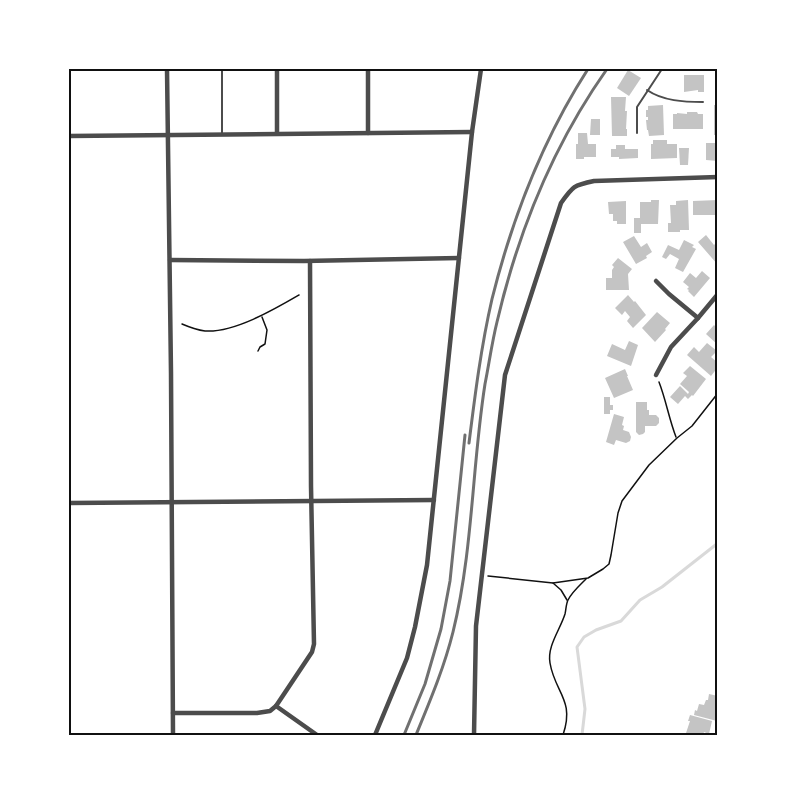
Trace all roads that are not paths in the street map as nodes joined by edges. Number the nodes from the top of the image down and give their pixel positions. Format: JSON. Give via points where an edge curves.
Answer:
{"nodes":[{"id":1,"x":167,"y":69,"type":"edge"},
{"id":2,"x":222,"y":69,"type":"edge"},
{"id":3,"x":277,"y":69,"type":"edge"},
{"id":4,"x":368,"y":69,"type":"edge"},
{"id":5,"x":481,"y":69,"type":"edge"},
{"id":6,"x":662,"y":69,"type":"edge"},
{"id":7,"x":647,"y":90,"type":"junction"},
{"id":8,"x":703,"y":102,"type":"dead end"},
{"id":9,"x":472,"y":132,"type":"junction"},
{"id":10,"x":637,"y":132,"type":"dead end"},
{"id":11,"x":277,"y":133,"type":"junction"},
{"id":12,"x":368,"y":133,"type":"junction"},
{"id":13,"x":222,"y":134,"type":"junction"},
{"id":14,"x":168,"y":135,"type":"junction"},
{"id":15,"x":69,"y":136,"type":"edge"},
{"id":16,"x":718,"y":177,"type":"edge"},
{"id":17,"x":459,"y":258,"type":"junction"},
{"id":18,"x":170,"y":260,"type":"junction"},
{"id":19,"x":310,"y":261,"type":"junction"},
{"id":20,"x":656,"y":281,"type":"dead end"},
{"id":21,"x":718,"y":294,"type":"edge"},
{"id":22,"x":698,"y":318,"type":"junction"},
{"id":23,"x":656,"y":375,"type":"road end"},
{"id":24,"x":311,"y":500,"type":"junction"},
{"id":25,"x":434,"y":500,"type":"junction"},
{"id":26,"x":171,"y":502,"type":"junction"},
{"id":27,"x":69,"y":503,"type":"edge"},
{"id":28,"x":276,"y":706,"type":"junction"},
{"id":29,"x":173,"y":713,"type":"junction"},
{"id":30,"x":173,"y":735,"type":"edge"},
{"id":31,"x":317,"y":735,"type":"edge"},
{"id":32,"x":375,"y":735,"type":"edge"},
{"id":33,"x":474,"y":735,"type":"edge"}],
"edges":[{"from":1,"to":14,"type":"street"},
{"from":2,"to":13,"type":"lane"},
{"from":3,"to":11,"type":"street"},
{"from":4,"to":12,"type":"street"},
{"from":5,"to":9,"type":"street"},
{"from":6,"to":7,"type":"lane"},
{"from":7,"to":8,"type":"lane","via":[[683,102]]},
{"from":7,"to":10,"type":"lane","via":[[637,107]]},
{"from":9,"to":12,"type":"street"},
{"from":9,"to":17,"type":"street"},
{"from":11,"to":12,"type":"street"},
{"from":11,"to":13,"type":"street"},
{"from":13,"to":14,"type":"street"},
{"from":14,"to":15,"type":"street"},
{"from":14,"to":18,"type":"street"},
{"from":16,"to":33,"type":"street","via":[[576,185],[561,203],[505,375],[476,626]]},
{"from":17,"to":19,"type":"street"},
{"from":17,"to":25,"type":"street"},
{"from":18,"to":19,"type":"street"},
{"from":18,"to":26,"type":"street"},
{"from":19,"to":24,"type":"street"},
{"from":20,"to":22,"type":"street"},
{"from":21,"to":22,"type":"street"},
{"from":22,"to":23,"type":"street","via":[[671,346]]},
{"from":24,"to":25,"type":"street"},
{"from":24,"to":26,"type":"street"},
{"from":24,"to":28,"type":"street","via":[[314,644]]},
{"from":25,"to":32,"type":"street","via":[[415,627],[407,658]]},
{"from":26,"to":27,"type":"street"},
{"from":26,"to":29,"type":"street"},
{"from":28,"to":29,"type":"street","via":[[257,713]]},
{"from":28,"to":31,"type":"street"},
{"from":29,"to":30,"type":"street"}]}
